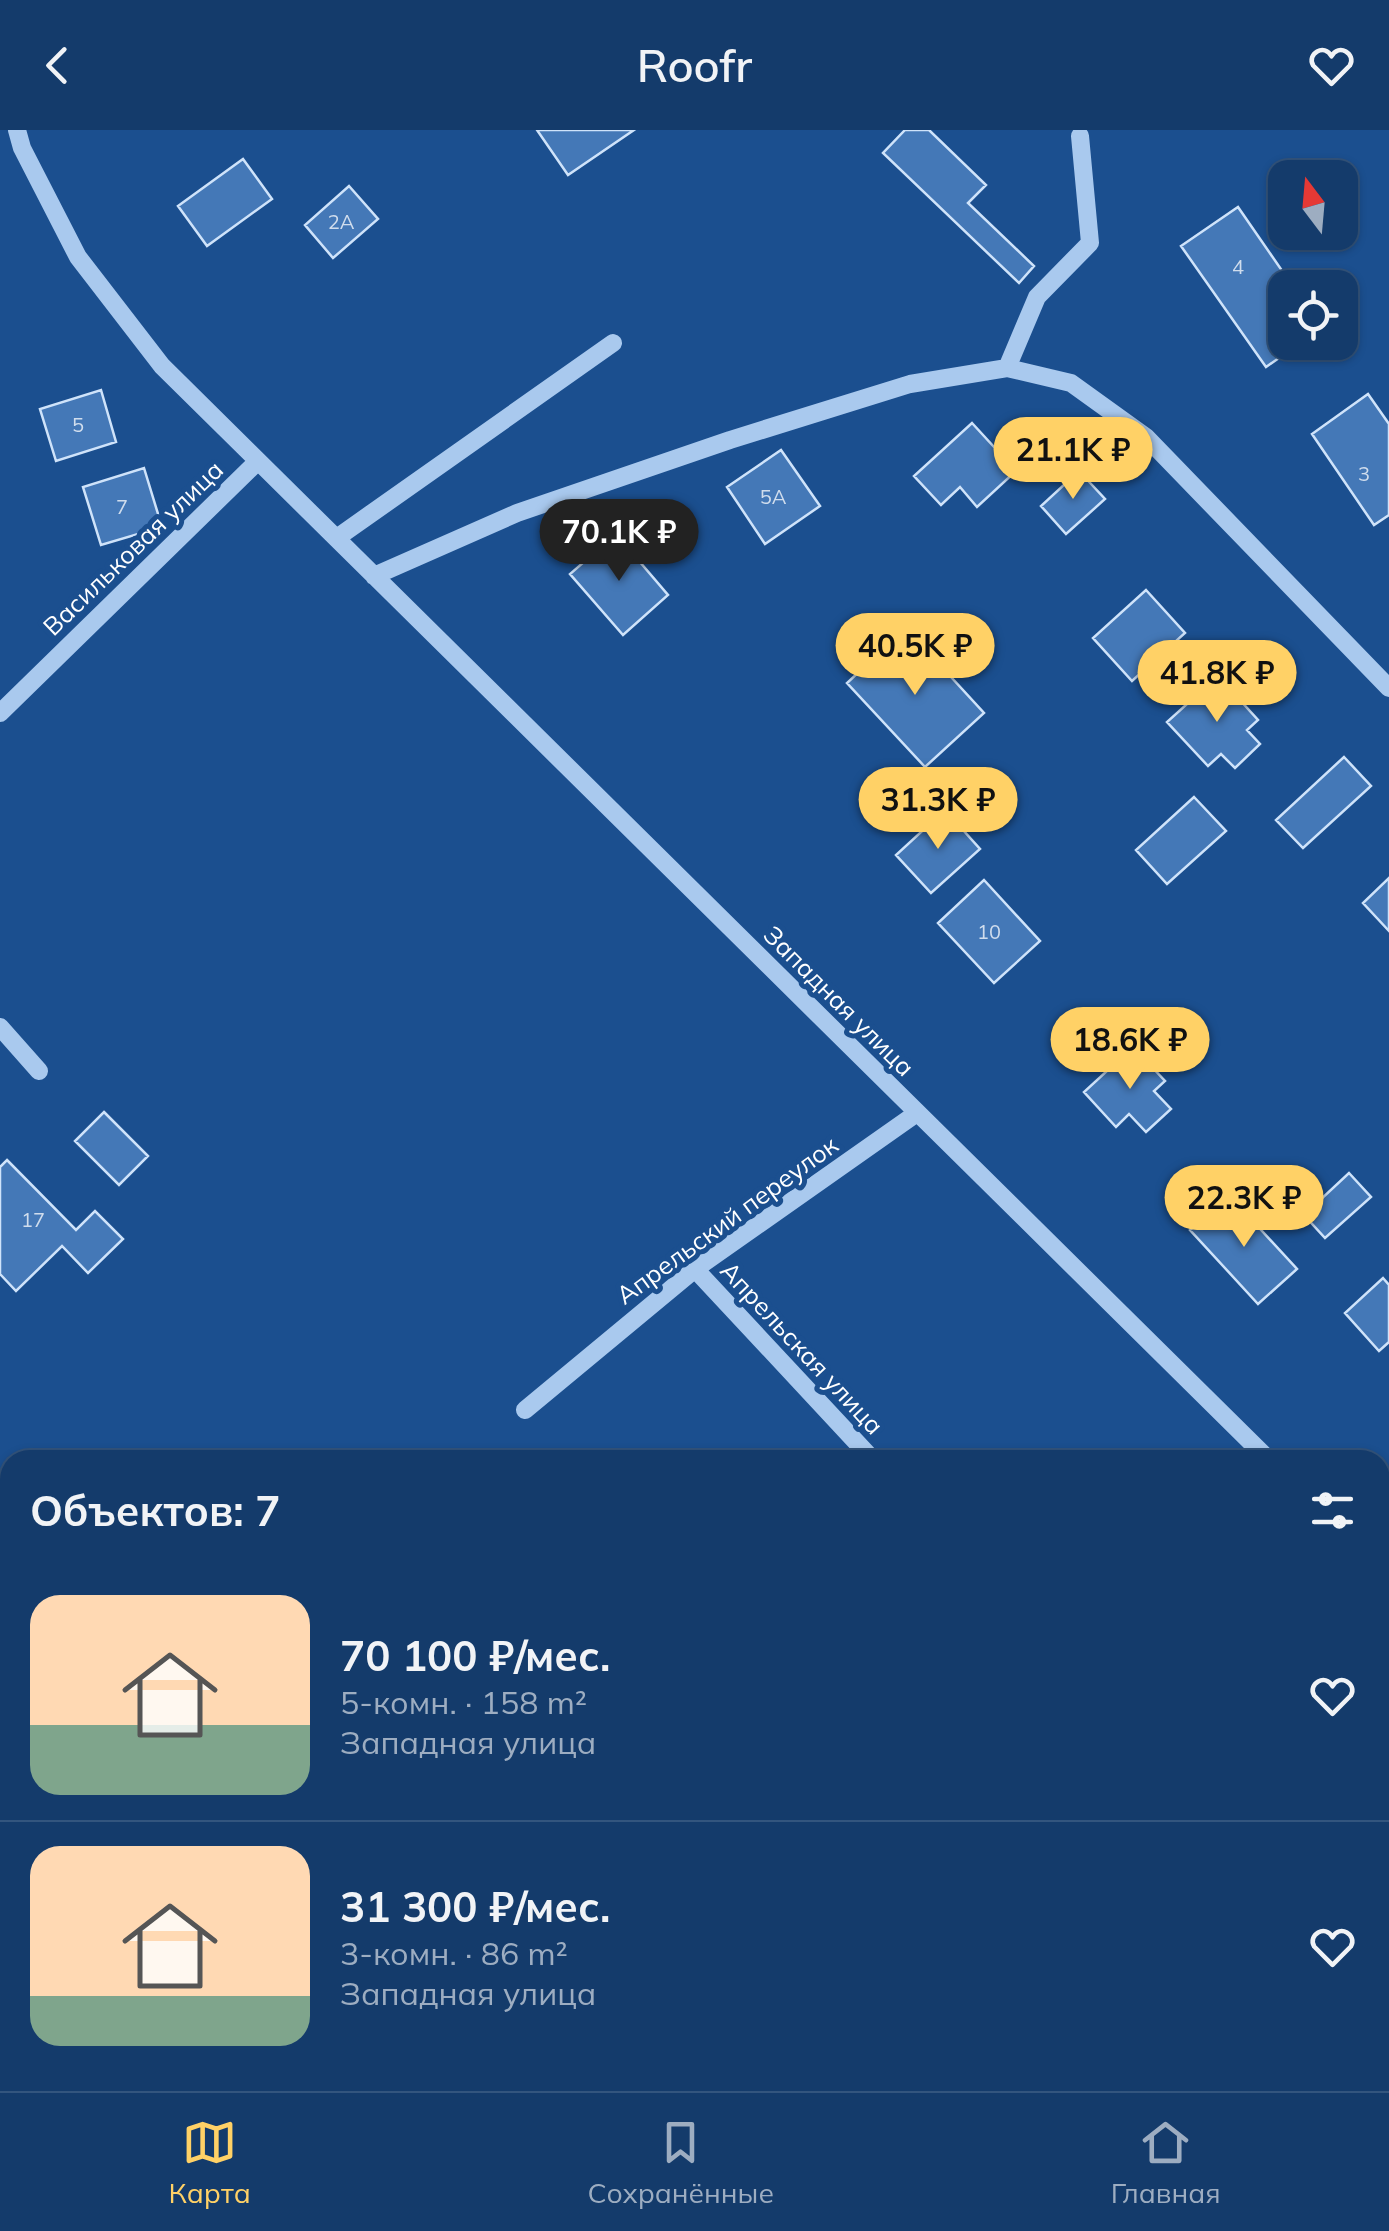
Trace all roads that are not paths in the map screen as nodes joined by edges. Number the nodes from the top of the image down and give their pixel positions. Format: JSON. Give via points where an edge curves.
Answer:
{"nodes":[{"id":1,"x":17,"y":130,"type":"edge"},
{"id":2,"x":1080,"y":136,"type":"dead end"},
{"id":3,"x":613,"y":343,"type":"dead end"},
{"id":4,"x":1007,"y":368,"type":"junction"},
{"id":5,"x":258,"y":461,"type":"junction"},
{"id":6,"x":338,"y":537,"type":"junction"},
{"id":7,"x":374,"y":576,"type":"junction"},
{"id":8,"x":1389,"y":688,"type":"edge"},
{"id":9,"x":0,"y":713,"type":"edge"},
{"id":10,"x":0,"y":1027,"type":"edge"},
{"id":11,"x":39,"y":1071,"type":"dead end"},
{"id":12,"x":917,"y":1114,"type":"junction"},
{"id":13,"x":694,"y":1270,"type":"junction"},
{"id":14,"x":525,"y":1410,"type":"dead end"},
{"id":15,"x":864,"y":1450,"type":"edge"},
{"id":16,"x":1259,"y":1450,"type":"edge"}],
"edges":[{"from":1,"to":5,"type":"street","name":"Западная улица","via":[[78,256],[162,366]]},
{"from":2,"to":4,"type":"street","via":[[1090,243],[1037,297]]},
{"from":3,"to":6,"type":"street"},
{"from":4,"to":7,"type":"street","via":[[910,384],[730,440],[518,513]]},
{"from":4,"to":8,"type":"street","via":[[1071,383],[1146,437]]},
{"from":5,"to":6,"type":"street","name":"Западная улица"},
{"from":5,"to":9,"type":"street","name":"Васильковая улица"},
{"from":6,"to":7,"type":"street","name":"Западная улица"},
{"from":7,"to":12,"type":"street","name":"Западная улица"},
{"from":10,"to":11,"type":"street"},
{"from":12,"to":13,"type":"street","name":"Апрельский переулок"},
{"from":12,"to":16,"type":"street","name":"Западная улица"},
{"from":13,"to":14,"type":"street","name":"Апрельский переулок"},
{"from":13,"to":15,"type":"street","name":"Апрельская улица"}]}
